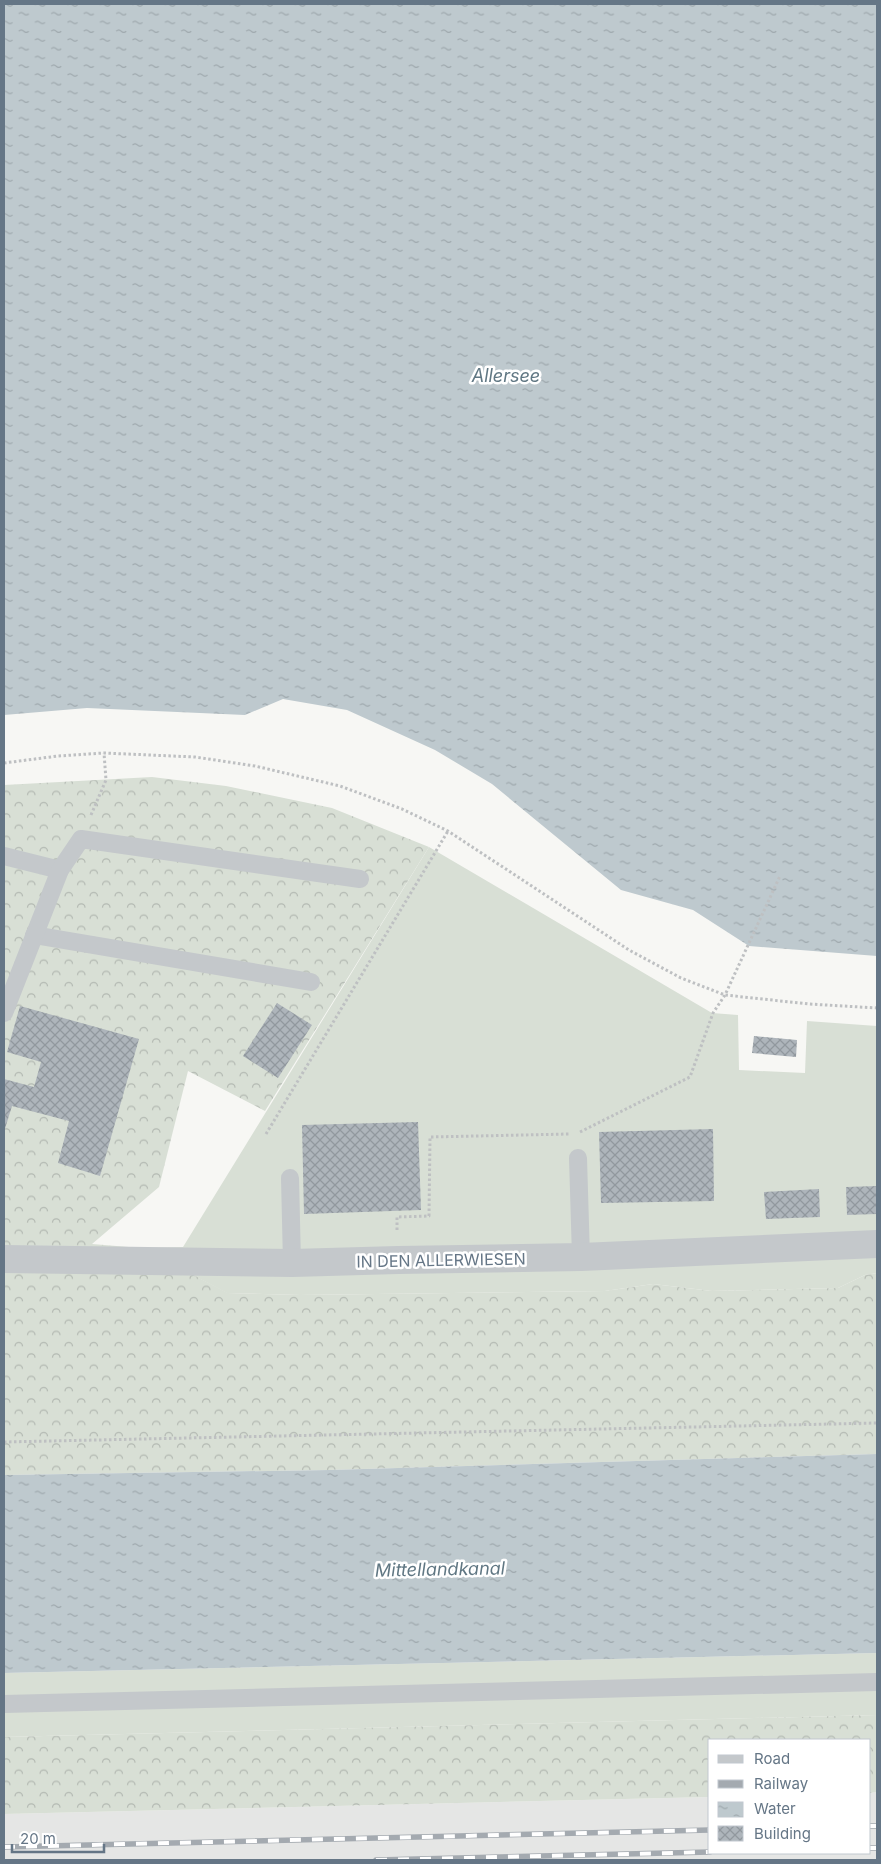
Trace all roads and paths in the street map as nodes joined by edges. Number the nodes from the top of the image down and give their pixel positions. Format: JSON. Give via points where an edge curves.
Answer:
{"nodes":[{"id":1,"x":104,"y":753,"type":"junction"},
{"id":2,"x":4,"y":764,"type":"edge"},
{"id":3,"x":448,"y":831,"type":"junction"},
{"id":4,"x":81,"y":839,"type":"junction"},
{"id":5,"x":4,"y":856,"type":"edge"},
{"id":6,"x":60,"y":870,"type":"junction"},
{"id":7,"x":780,"y":876,"type":"dead end"},
{"id":8,"x":360,"y":879,"type":"dead end"},
{"id":9,"x":34,"y":935,"type":"junction"},
{"id":10,"x":311,"y":982,"type":"dead end"},
{"id":11,"x":8,"y":987,"type":"edge"},
{"id":12,"x":725,"y":995,"type":"junction"},
{"id":13,"x":877,"y":1008,"type":"edge"},
{"id":14,"x":4,"y":1013,"type":"edge"},
{"id":15,"x":266,"y":1134,"type":"dead end"},
{"id":16,"x":578,"y":1158,"type":"dead end"},
{"id":17,"x":290,"y":1178,"type":"dead end"},
{"id":18,"x":877,"y":1244,"type":"edge"},
{"id":19,"x":581,"y":1257,"type":"junction"},
{"id":20,"x":4,"y":1259,"type":"edge"},
{"id":21,"x":398,"y":1260,"type":"junction"},
{"id":22,"x":292,"y":1263,"type":"junction"},
{"id":23,"x":877,"y":1423,"type":"edge"},
{"id":24,"x":4,"y":1442,"type":"edge"},
{"id":25,"x":877,"y":1682,"type":"edge"},
{"id":26,"x":4,"y":1704,"type":"edge"}],
"edges":[{"from":1,"to":2,"type":"path"},
{"from":1,"to":3,"type":"path","via":[[195,757],[298,775],[376,799]]},
{"from":1,"to":4,"type":"path","via":[[106,780]]},
{"from":3,"to":12,"type":"path","via":[[629,950],[681,978]]},
{"from":3,"to":15,"type":"path"},
{"from":4,"to":6,"type":"lane"},
{"from":4,"to":8,"type":"lane"},
{"from":5,"to":6,"type":"lane"},
{"from":6,"to":9,"type":"lane"},
{"from":7,"to":12,"type":"path"},
{"from":9,"to":10,"type":"lane"},
{"from":9,"to":11,"type":"lane"},
{"from":11,"to":14,"type":"lane"},
{"from":12,"to":13,"type":"path"},
{"from":12,"to":21,"type":"path","via":[[712,1013],[690,1077],[577,1134],[430,1137],[429,1216],[397,1217]]},
{"from":16,"to":19,"type":"lane"},
{"from":17,"to":22,"type":"lane"},
{"from":18,"to":19,"type":"street","name":"IN DEN ALLERWIESEN"},
{"from":19,"to":21,"type":"street","name":"IN DEN ALLERWIESEN"},
{"from":20,"to":22,"type":"street","name":"IN DEN ALLERWIESEN"},
{"from":21,"to":22,"type":"street","name":"IN DEN ALLERWIESEN"},
{"from":23,"to":24,"type":"path"},
{"from":25,"to":26,"type":"lane"}]}
